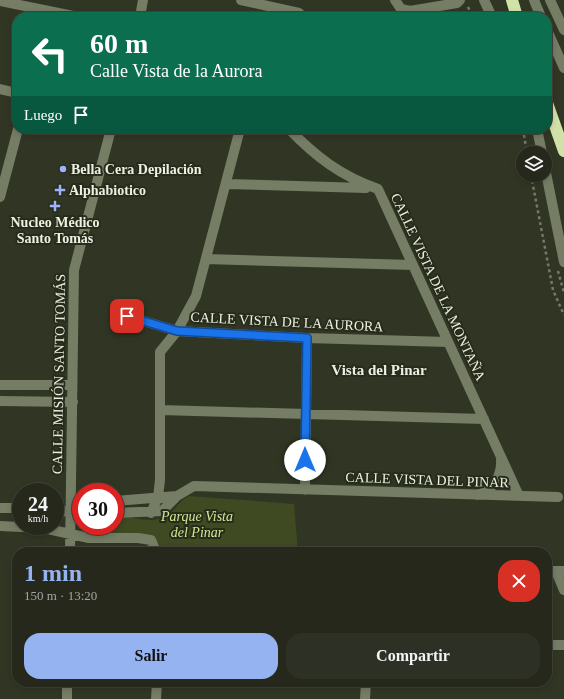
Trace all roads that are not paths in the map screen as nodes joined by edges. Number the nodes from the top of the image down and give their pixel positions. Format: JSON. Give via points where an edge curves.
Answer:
{"nodes":[{"id":1,"x":140,"y":0,"type":"edge"},
{"id":2,"x":241,"y":0,"type":"edge"},
{"id":3,"x":395,"y":0,"type":"edge"},
{"id":4,"x":460,"y":0,"type":"edge"},
{"id":5,"x":484,"y":0,"type":"edge"},
{"id":6,"x":512,"y":0,"type":"edge"},
{"id":7,"x":534,"y":0,"type":"edge"},
{"id":8,"x":550,"y":0,"type":"edge"},
{"id":9,"x":0,"y":1,"type":"edge"},
{"id":10,"x":54,"y":12,"type":"edge"},
{"id":11,"x":140,"y":12,"type":"edge"},
{"id":12,"x":291,"y":12,"type":"edge"},
{"id":13,"x":490,"y":12,"type":"edge"},
{"id":14,"x":516,"y":12,"type":"edge"},
{"id":15,"x":539,"y":12,"type":"edge"},
{"id":16,"x":564,"y":30,"type":"edge"},
{"id":17,"x":552,"y":41,"type":"edge"},
{"id":18,"x":564,"y":68,"type":"edge"},
{"id":19,"x":0,"y":89,"type":"edge"},
{"id":20,"x":12,"y":92,"type":"edge"},
{"id":21,"x":552,"y":117,"type":"edge"},
{"id":22,"x":17,"y":134,"type":"edge"},
{"id":23,"x":110,"y":134,"type":"edge"},
{"id":24,"x":239,"y":134,"type":"edge"},
{"id":25,"x":294,"y":134,"type":"edge"},
{"id":26,"x":538,"y":134,"type":"edge"},
{"id":27,"x":541,"y":146,"type":"edge"},
{"id":28,"x":564,"y":151,"type":"edge"},
{"id":29,"x":548,"y":182,"type":"edge"},
{"id":30,"x":226,"y":184,"type":"junction"},
{"id":31,"x":378,"y":189,"type":"junction"},
{"id":32,"x":0,"y":197,"type":"edge"},
{"id":33,"x":206,"y":259,"type":"junction"},
{"id":34,"x":564,"y":262,"type":"edge"},
{"id":35,"x":413,"y":265,"type":"junction"},
{"id":36,"x":127,"y":316,"type":"dead end"},
{"id":37,"x":177,"y":331,"type":"junction"},
{"id":38,"x":307,"y":338,"type":"junction"},
{"id":39,"x":448,"y":342,"type":"junction"},
{"id":40,"x":0,"y":385,"type":"edge"},
{"id":41,"x":72,"y":385,"type":"junction"},
{"id":42,"x":0,"y":401,"type":"edge"},
{"id":43,"x":72,"y":402,"type":"junction"},
{"id":44,"x":160,"y":410,"type":"junction"},
{"id":45,"x":304,"y":414,"type":"junction"},
{"id":46,"x":484,"y":419,"type":"junction"},
{"id":47,"x":501,"y":458,"type":"junction"},
{"id":48,"x":75,"y":483,"type":"edge"},
{"id":49,"x":305,"y":490,"type":"junction"},
{"id":50,"x":475,"y":495,"type":"junction"},
{"id":51,"x":177,"y":496,"type":"junction"},
{"id":52,"x":519,"y":496,"type":"junction"},
{"id":53,"x":158,"y":497,"type":"junction"},
{"id":54,"x":558,"y":497,"type":"dead end"},
{"id":55,"x":124,"y":500,"type":"edge"},
{"id":56,"x":0,"y":508,"type":"edge"},
{"id":57,"x":12,"y":508,"type":"edge"},
{"id":58,"x":72,"y":508,"type":"edge"},
{"id":59,"x":64,"y":511,"type":"edge"},
{"id":60,"x":70,"y":512,"type":"junction"},
{"id":61,"x":124,"y":512,"type":"edge"},
{"id":62,"x":151,"y":513,"type":"junction"},
{"id":63,"x":0,"y":526,"type":"edge"},
{"id":64,"x":70,"y":534,"type":"junction"},
{"id":65,"x":70,"y":547,"type":"edge"},
{"id":66,"x":154,"y":547,"type":"edge"},
{"id":67,"x":556,"y":571,"type":"edge"},
{"id":68,"x":564,"y":590,"type":"edge"},
{"id":69,"x":552,"y":645,"type":"edge"},
{"id":70,"x":564,"y":645,"type":"edge"},
{"id":71,"x":68,"y":687,"type":"edge"},
{"id":72,"x":157,"y":687,"type":"edge"},
{"id":73,"x":366,"y":687,"type":"edge"},
{"id":74,"x":67,"y":699,"type":"edge"},
{"id":75,"x":156,"y":699,"type":"edge"},
{"id":76,"x":365,"y":699,"type":"edge"}],
"edges":[{"from":1,"to":11,"type":"street"},
{"from":2,"to":12,"type":"street"},
{"from":3,"to":4,"type":"street","via":[[401,9],[410,11],[457,3]]},
{"from":5,"to":13,"type":"street"},
{"from":6,"to":14,"type":"highway"},
{"from":7,"to":15,"type":"street"},
{"from":8,"to":16,"type":"street"},
{"from":9,"to":10,"type":"street"},
{"from":17,"to":18,"type":"street"},
{"from":19,"to":20,"type":"street"},
{"from":21,"to":28,"type":"highway"},
{"from":22,"to":32,"type":"street"},
{"from":23,"to":41,"type":"street","name":"CALLE MISIÓN SANTO TOMÁS","via":[[74,270]]},
{"from":24,"to":30,"type":"street"},
{"from":25,"to":31,"type":"street","name":"CALLE VISTA DE LA MONTAÑA","via":[[341,173]]},
{"from":26,"to":27,"type":"street"},
{"from":29,"to":34,"type":"street"},
{"from":30,"to":31,"type":"street"},
{"from":30,"to":33,"type":"street"},
{"from":31,"to":35,"type":"street","name":"CALLE VISTA DE LA MONTAÑA"},
{"from":33,"to":35,"type":"street"},
{"from":33,"to":37,"type":"street","via":[[196,296]]},
{"from":35,"to":39,"type":"street","name":"CALLE VISTA DE LA MONTAÑA"},
{"from":36,"to":37,"type":"street","name":"CALLE VISTA DE LA AURORA"},
{"from":37,"to":38,"type":"street","name":"CALLE VISTA DE LA AURORA"},
{"from":37,"to":44,"type":"street","via":[[160,352]]},
{"from":38,"to":39,"type":"street","name":"CALLE VISTA DE LA AURORA"},
{"from":38,"to":45,"type":"street"},
{"from":39,"to":46,"type":"street","name":"CALLE VISTA DE LA MONTAÑA"},
{"from":40,"to":41,"type":"street"},
{"from":41,"to":43,"type":"street","name":"CALLE MISIÓN SANTO TOMÁS"},
{"from":42,"to":43,"type":"street"},
{"from":43,"to":48,"type":"street","name":"CALLE MISIÓN SANTO TOMÁS"},
{"from":44,"to":45,"type":"street"},
{"from":44,"to":53,"type":"street"},
{"from":45,"to":46,"type":"street"},
{"from":45,"to":49,"type":"street"},
{"from":46,"to":47,"type":"street","name":"CALLE VISTA DE LA MONTAÑA"},
{"from":47,"to":50,"type":"street","via":[[501,470],[495,482],[482,493]]},
{"from":47,"to":52,"type":"street","name":"CALLE VISTA DE LA MONTAÑA"},
{"from":49,"to":50,"type":"street","name":"CALLE VISTA DEL PINAR"},
{"from":49,"to":51,"type":"street","name":"CALLE VISTA DEL PINAR","via":[[194,486]]},
{"from":50,"to":52,"type":"street","name":"CALLE VISTA DEL PINAR"},
{"from":51,"to":53,"type":"street","name":"CALLE VISTA DEL PINAR"},
{"from":51,"to":62,"type":"street","name":"CALLE VISTA DEL PINAR","via":[[166,509]]},
{"from":52,"to":54,"type":"street","name":"CALLE VISTA DEL PINAR"},
{"from":53,"to":55,"type":"street","name":"CALLE VISTA DEL PINAR"},
{"from":53,"to":62,"type":"street"},
{"from":56,"to":57,"type":"street"},
{"from":58,"to":60,"type":"street","name":"CALLE MISIÓN SANTO TOMÁS"},
{"from":59,"to":60,"type":"street"},
{"from":60,"to":64,"type":"street","name":"CALLE MISIÓN SANTO TOMÁS"},
{"from":61,"to":62,"type":"street","name":"CALLE VISTA DEL PINAR"},
{"from":63,"to":64,"type":"street","via":[[43,528]]},
{"from":64,"to":65,"type":"street","name":"CALLE MISIÓN SANTO TOMÁS"},
{"from":64,"to":66,"type":"street","via":[[89,538],[151,540]]},
{"from":67,"to":68,"type":"street"},
{"from":69,"to":70,"type":"street"},
{"from":71,"to":74,"type":"street"},
{"from":72,"to":75,"type":"street"},
{"from":73,"to":76,"type":"street"}]}
